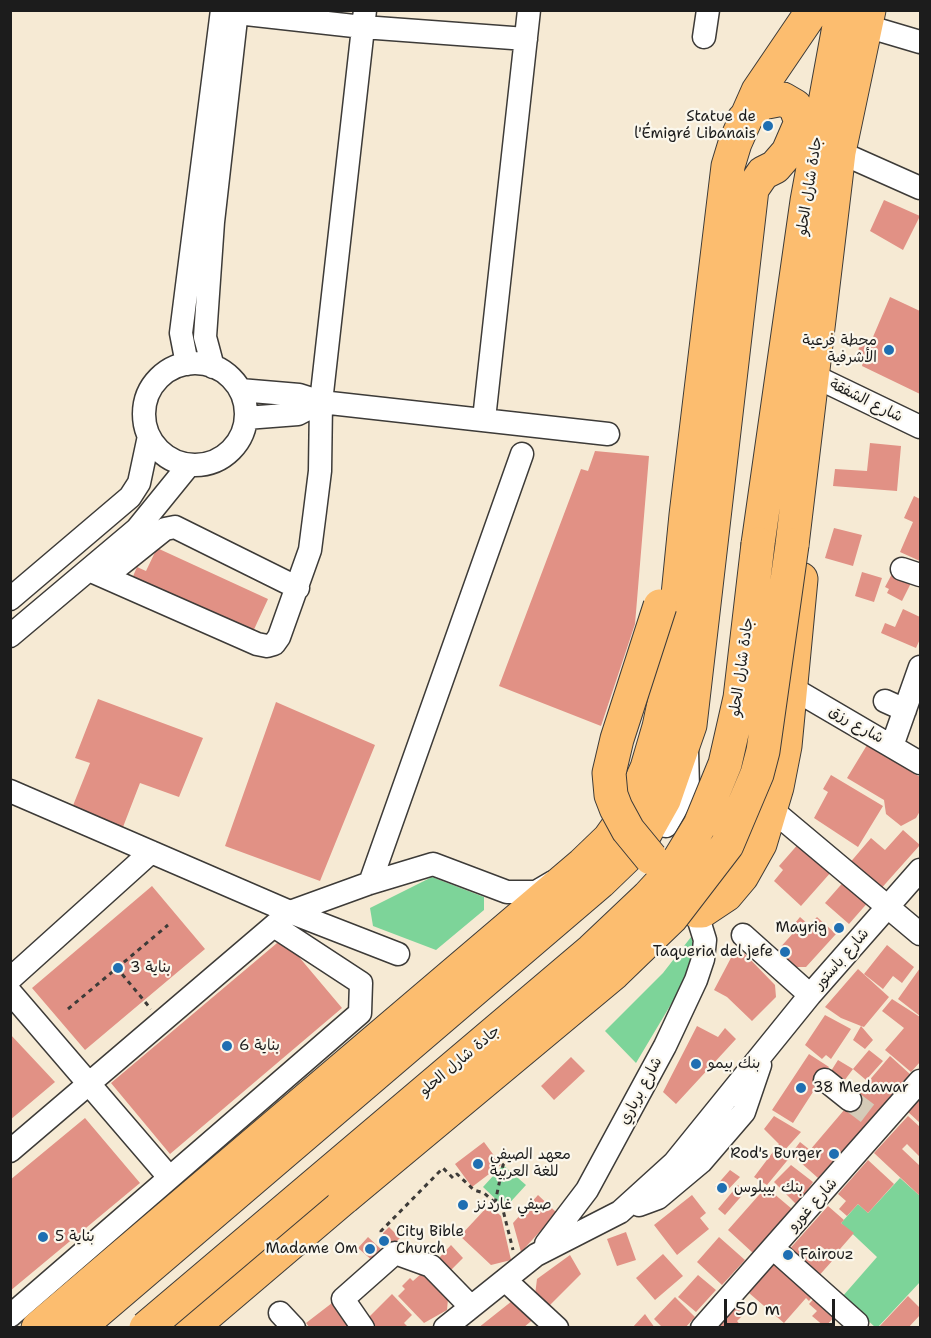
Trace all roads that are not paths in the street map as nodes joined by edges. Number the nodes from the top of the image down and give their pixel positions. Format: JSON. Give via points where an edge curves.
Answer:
{"nodes":[{"id":1,"x":529,"y":10,"type":"edge"},
{"id":2,"x":708,"y":10,"type":"edge"},
{"id":3,"x":813,"y":10,"type":"edge"},
{"id":4,"x":232,"y":11,"type":"edge"},
{"id":5,"x":859,"y":16,"type":"edge"},
{"id":6,"x":364,"y":19,"type":"edge"},
{"id":7,"x":704,"y":37,"type":"dead end"},
{"id":8,"x":526,"y":39,"type":"junction"},
{"id":9,"x":921,"y":42,"type":"edge"},
{"id":10,"x":744,"y":119,"type":"junction"},
{"id":11,"x":839,"y":152,"type":"junction"},
{"id":12,"x":775,"y":167,"type":"junction"},
{"id":13,"x":921,"y":188,"type":"edge"},
{"id":14,"x":807,"y":201,"type":"junction"},
{"id":15,"x":187,"y":364,"type":"junction"},
{"id":16,"x":213,"y":367,"type":"junction"},
{"id":17,"x":812,"y":375,"type":"junction"},
{"id":18,"x":240,"y":390,"type":"junction"},
{"id":19,"x":321,"y":402,"type":"junction"},
{"id":20,"x":246,"y":418,"type":"junction"},
{"id":21,"x":484,"y":419,"type":"junction"},
{"id":22,"x":921,"y":427,"type":"edge"},
{"id":23,"x":608,"y":434,"type":"dead end"},
{"id":24,"x":148,"y":436,"type":"junction"},
{"id":25,"x":522,"y":454,"type":"dead end"},
{"id":26,"x":189,"y":465,"type":"junction"},
{"id":27,"x":799,"y":493,"type":"junction"},
{"id":28,"x":686,"y":515,"type":"junction"},
{"id":29,"x":97,"y":573,"type":"junction"},
{"id":30,"x":298,"y":588,"type":"junction"},
{"id":31,"x":10,"y":599,"type":"edge"},
{"id":32,"x":10,"y":636,"type":"edge"},
{"id":33,"x":921,"y":667,"type":"edge"},
{"id":34,"x":792,"y":688,"type":"junction"},
{"id":35,"x":687,"y":737,"type":"junction"},
{"id":36,"x":892,"y":746,"type":"junction"},
{"id":37,"x":921,"y":763,"type":"edge"},
{"id":38,"x":10,"y":791,"type":"edge"},
{"id":39,"x":771,"y":809,"type":"junction"},
{"id":40,"x":151,"y":852,"type":"junction"},
{"id":41,"x":651,"y":858,"type":"junction"},
{"id":42,"x":583,"y":864,"type":"junction"},
{"id":43,"x":921,"y":870,"type":"edge"},
{"id":44,"x":370,"y":883,"type":"junction"},
{"id":45,"x":887,"y":908,"type":"junction"},
{"id":46,"x":696,"y":911,"type":"junction"},
{"id":47,"x":282,"y":919,"type":"junction"},
{"id":48,"x":921,"y":934,"type":"edge"},
{"id":49,"x":743,"y":935,"type":"dead end"},
{"id":50,"x":398,"y":954,"type":"dead end"},
{"id":51,"x":10,"y":979,"type":"edge"},
{"id":52,"x":10,"y":992,"type":"edge"},
{"id":53,"x":810,"y":995,"type":"junction"},
{"id":54,"x":825,"y":1080,"type":"dead end"},
{"id":55,"x":921,"y":1081,"type":"edge"},
{"id":56,"x":89,"y":1084,"type":"junction"},
{"id":57,"x":850,"y":1100,"type":"tunnel mouth"},
{"id":58,"x":393,"y":1142,"type":"dead end"},
{"id":59,"x":10,"y":1151,"type":"edge"},
{"id":60,"x":169,"y":1177,"type":"junction"},
{"id":61,"x":345,"y":1197,"type":"junction"},
{"id":62,"x":774,"y":1249,"type":"junction"},
{"id":63,"x":520,"y":1268,"type":"junction"},
{"id":64,"x":471,"y":1307,"type":"junction"},
{"id":65,"x":10,"y":1316,"type":"edge"},
{"id":66,"x":543,"y":1323,"type":"edge"},
{"id":67,"x":857,"y":1323,"type":"dead end"},
{"id":68,"x":38,"y":1328,"type":"edge"},
{"id":69,"x":78,"y":1328,"type":"edge"},
{"id":70,"x":100,"y":1328,"type":"edge"},
{"id":71,"x":146,"y":1328,"type":"edge"},
{"id":72,"x":191,"y":1328,"type":"edge"},
{"id":73,"x":219,"y":1328,"type":"edge"},
{"id":74,"x":363,"y":1328,"type":"edge"},
{"id":75,"x":445,"y":1328,"type":"edge"},
{"id":76,"x":702,"y":1328,"type":"edge"}],
"edges":[{"from":1,"to":8,"type":"street"},
{"from":2,"to":7,"type":"street"},
{"from":3,"to":10,"type":"highway","via":[[768,74]]},
{"from":4,"to":6,"type":"street"},
{"from":4,"to":15,"type":"street","via":[[181,333]]},
{"from":4,"to":16,"type":"street","via":[[205,337]]},
{"from":5,"to":9,"type":"street"},
{"from":5,"to":11,"type":"highway","name":"جادة شارل الحلو"},
{"from":5,"to":14,"type":"highway","name":"جادة شارل الحلو"},
{"from":6,"to":8,"type":"street"},
{"from":6,"to":19,"type":"street"},
{"from":8,"to":21,"type":"street"},
{"from":10,"to":12,"type":"highway","via":[[762,103],[775,98],[795,106],[800,114],[799,132]]},
{"from":10,"to":28,"type":"highway","via":[[724,185]]},
{"from":11,"to":13,"type":"street"},
{"from":11,"to":17,"type":"highway","name":"جادة شارل الحلو"},
{"from":12,"to":14,"type":"highway","via":[[794,174]]},
{"from":12,"to":35,"type":"highway","via":[[757,179],[750,198]]},
{"from":14,"to":71,"type":"highway","name":"جادة شارل الحلو","bridge":true,"via":[[740,698],[725,764],[700,825],[672,871],[591,950]]},
{"from":15,"to":16,"type":"street"},
{"from":15,"to":24,"type":"street","via":[[157,380],[148,395],[144,409]]},
{"from":16,"to":18,"type":"street","via":[[233,380]]},
{"from":17,"to":22,"type":"street","name":"شارع الشفقة"},
{"from":17,"to":27,"type":"highway","name":"جادة شارل الحلو"},
{"from":18,"to":19,"type":"street","via":[[299,395]]},
{"from":18,"to":20,"type":"street"},
{"from":19,"to":20,"type":"street","via":[[298,414]]},
{"from":19,"to":21,"type":"street"},
{"from":19,"to":30,"type":"street","via":[[320,471],[310,550]]},
{"from":20,"to":26,"type":"street","via":[[242,434],[227,453],[205,464]]},
{"from":21,"to":23,"type":"street"},
{"from":24,"to":26,"type":"street","via":[[172,460]]},
{"from":24,"to":31,"type":"street","via":[[139,483],[130,497]]},
{"from":25,"to":44,"type":"street"},
{"from":26,"to":29,"type":"street"},
{"from":27,"to":34,"type":"highway","via":[[802,573]]},
{"from":27,"to":61,"type":"highway","name":"جادة شارل الحلو","bridge":true,"via":[[763,751],[727,845],[671,918],[614,973]]},
{"from":28,"to":41,"type":"highway","bridge":true,"via":[[609,773],[611,795],[619,813]]},
{"from":28,"to":42,"type":"highway","via":[[670,675],[659,728],[626,815],[609,839]]},
{"from":29,"to":30,"type":"street","via":[[165,529],[175,527]]},
{"from":29,"to":30,"type":"street","via":[[267,646],[279,637]]},
{"from":29,"to":32,"type":"street"},
{"from":33,"to":36,"type":"street","via":[[896,705]]},
{"from":34,"to":36,"type":"street","name":"شارع رزق"},
{"from":34,"to":39,"type":"highway","via":[[785,746]]},
{"from":35,"to":69,"type":"highway","via":[[664,800],[646,832],[621,862]]},
{"from":35,"to":70,"type":"street","via":[[688,788],[657,841],[577,919]]},
{"from":36,"to":37,"type":"street","name":"شارع رزق"},
{"from":38,"to":40,"type":"street"},
{"from":39,"to":45,"type":"street"},
{"from":39,"to":46,"type":"highway","via":[[760,844],[742,876],[720,901]]},
{"from":40,"to":47,"type":"street"},
{"from":40,"to":51,"type":"street"},
{"from":41,"to":46,"type":"highway"},
{"from":41,"to":58,"type":"street","via":[[656,877],[654,892],[628,939]]},
{"from":42,"to":44,"type":"street","via":[[536,892],[507,892],[433,864]]},
{"from":42,"to":68,"type":"highway"},
{"from":43,"to":45,"type":"street","name":"شارع باستور"},
{"from":44,"to":47,"type":"street"},
{"from":45,"to":48,"type":"street"},
{"from":45,"to":53,"type":"street","name":"شارع باستور"},
{"from":46,"to":63,"type":"street","name":"شارع برباري","via":[[704,932],[703,958],[670,1037],[587,1190],[566,1222]]},
{"from":47,"to":50,"type":"street"},
{"from":47,"to":56,"type":"street"},
{"from":47,"to":60,"type":"street","via":[[361,983],[360,1013]]},
{"from":49,"to":53,"type":"street"},
{"from":52,"to":56,"type":"street"},
{"from":53,"to":63,"type":"street","name":"شارع باستور","via":[[674,1163],[620,1212]]},
{"from":54,"to":57,"type":"street"},
{"from":55,"to":62,"type":"street","name":"شارع غورو","via":[[877,1121]]},
{"from":56,"to":59,"type":"street"},
{"from":56,"to":60,"type":"street"},
{"from":60,"to":65,"type":"street"},
{"from":61,"to":72,"type":"highway","name":"جادة شارل الحلو"},
{"from":61,"to":73,"type":"highway"},
{"from":62,"to":67,"type":"street"},
{"from":62,"to":76,"type":"street","name":"شارع غورو"},
{"from":63,"to":64,"type":"street","name":"شارع باستور"},
{"from":63,"to":66,"type":"street"},
{"from":64,"to":74,"type":"street","via":[[431,1266],[395,1253],[343,1299]]},
{"from":64,"to":75,"type":"street","name":"شارع باستور"}]}
